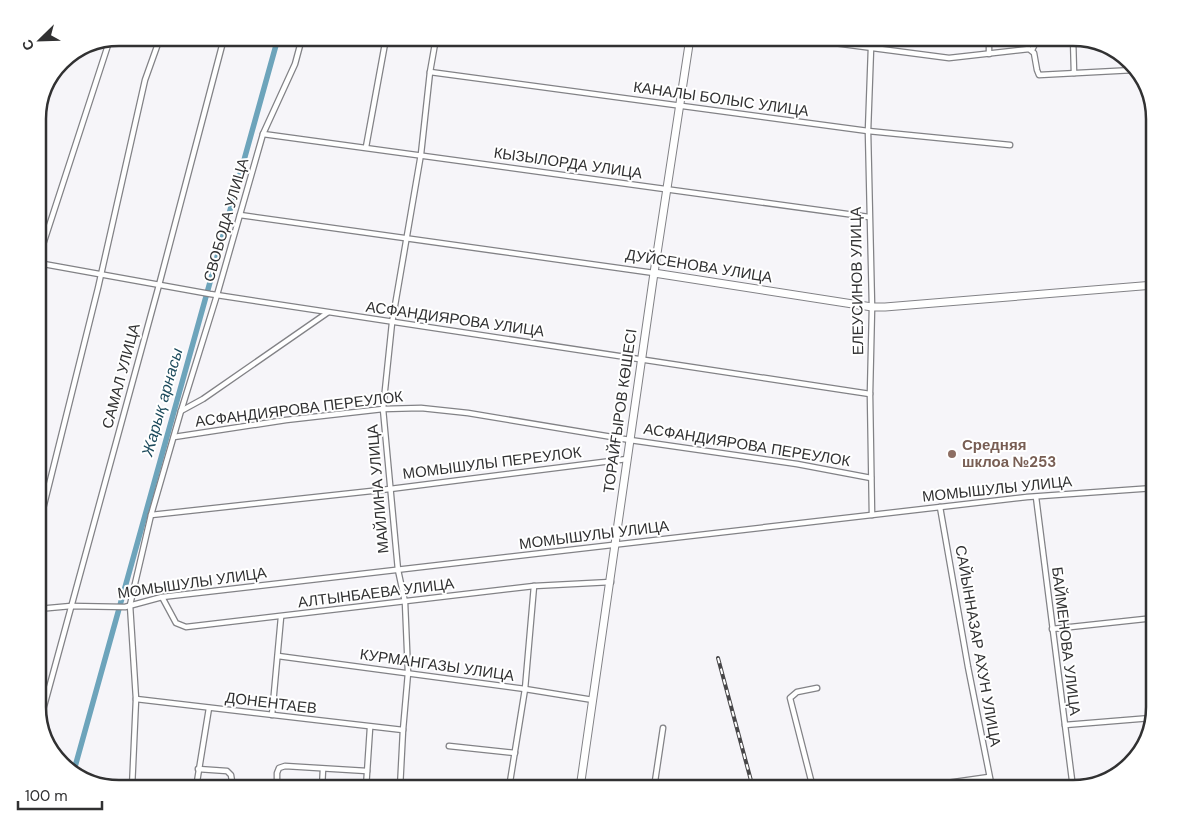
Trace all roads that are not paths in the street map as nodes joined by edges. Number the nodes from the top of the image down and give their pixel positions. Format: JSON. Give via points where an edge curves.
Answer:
{"nodes":[{"id":1,"x":157,"y":46,"type":"edge"},
{"id":2,"x":222,"y":46,"type":"edge"},
{"id":3,"x":300,"y":46,"type":"edge"},
{"id":4,"x":385,"y":46,"type":"edge"},
{"id":5,"x":435,"y":46,"type":"edge"},
{"id":6,"x":689,"y":46,"type":"edge"},
{"id":7,"x":856,"y":46,"type":"edge"},
{"id":8,"x":989,"y":46,"type":"edge"},
{"id":9,"x":1034,"y":46,"type":"edge"},
{"id":10,"x":1073,"y":46,"type":"edge"},
{"id":11,"x":107,"y":48,"type":"edge"},
{"id":12,"x":871,"y":48,"type":"junction"},
{"id":13,"x":1032,"y":50,"type":"junction"},
{"id":14,"x":989,"y":54,"type":"junction"},
{"id":15,"x":1127,"y":70,"type":"edge"},
{"id":16,"x":430,"y":72,"type":"junction"},
{"id":17,"x":1074,"y":73,"type":"junction"},
{"id":18,"x":680,"y":106,"type":"junction"},
{"id":19,"x":868,"y":131,"type":"junction"},
{"id":20,"x":263,"y":134,"type":"junction"},
{"id":21,"x":1010,"y":145,"type":"dead end"},
{"id":22,"x":366,"y":147,"type":"junction"},
{"id":23,"x":421,"y":154,"type":"junction"},
{"id":24,"x":667,"y":190,"type":"junction"},
{"id":25,"x":240,"y":216,"type":"junction"},
{"id":26,"x":869,"y":217,"type":"junction"},
{"id":27,"x":46,"y":237,"type":"edge"},
{"id":28,"x":406,"y":238,"type":"junction"},
{"id":29,"x":46,"y":264,"type":"edge"},
{"id":30,"x":654,"y":273,"type":"junction"},
{"id":31,"x":100,"y":274,"type":"junction"},
{"id":32,"x":159,"y":285,"type":"junction"},
{"id":33,"x":1146,"y":286,"type":"edge"},
{"id":34,"x":217,"y":295,"type":"junction"},
{"id":35,"x":872,"y":307,"type":"junction"},
{"id":36,"x":327,"y":313,"type":"junction"},
{"id":37,"x":392,"y":323,"type":"junction"},
{"id":38,"x":642,"y":358,"type":"junction"},
{"id":39,"x":870,"y":394,"type":"junction"},
{"id":40,"x":383,"y":409,"type":"junction"},
{"id":41,"x":181,"y":411,"type":"junction"},
{"id":42,"x":174,"y":437,"type":"junction"},
{"id":43,"x":630,"y":440,"type":"junction"},
{"id":44,"x":627,"y":459,"type":"junction"},
{"id":45,"x":871,"y":478,"type":"junction"},
{"id":46,"x":390,"y":489,"type":"junction"},
{"id":47,"x":1146,"y":489,"type":"edge"},
{"id":48,"x":46,"y":496,"type":"edge"},
{"id":49,"x":1036,"y":496,"type":"junction"},
{"id":50,"x":940,"y":507,"type":"junction"},
{"id":51,"x":151,"y":515,"type":"junction"},
{"id":52,"x":872,"y":515,"type":"junction"},
{"id":53,"x":615,"y":545,"type":"junction"},
{"id":54,"x":398,"y":570,"type":"junction"},
{"id":55,"x":611,"y":582,"type":"junction"},
{"id":56,"x":534,"y":586,"type":"junction"},
{"id":57,"x":162,"y":597,"type":"junction"},
{"id":58,"x":405,"y":602,"type":"junction"},
{"id":59,"x":71,"y":606,"type":"junction"},
{"id":60,"x":127,"y":606,"type":"junction"},
{"id":61,"x":46,"y":608,"type":"edge"},
{"id":62,"x":281,"y":617,"type":"junction"},
{"id":63,"x":1146,"y":619,"type":"edge"},
{"id":64,"x":1052,"y":629,"type":"junction"},
{"id":65,"x":278,"y":656,"type":"junction"},
{"id":66,"x":408,"y":674,"type":"junction"},
{"id":67,"x":817,"y":688,"type":"dead end"},
{"id":68,"x":525,"y":689,"type":"junction"},
{"id":69,"x":46,"y":699,"type":"edge"},
{"id":70,"x":136,"y":699,"type":"junction"},
{"id":71,"x":592,"y":700,"type":"junction"},
{"id":72,"x":209,"y":708,"type":"junction"},
{"id":73,"x":272,"y":715,"type":"junction"},
{"id":74,"x":1144,"y":719,"type":"edge"},
{"id":75,"x":1064,"y":726,"type":"junction"},
{"id":76,"x":370,"y":728,"type":"junction"},
{"id":77,"x":663,"y":728,"type":"dead end"},
{"id":78,"x":403,"y":730,"type":"junction"},
{"id":79,"x":449,"y":746,"type":"dead end"},
{"id":80,"x":515,"y":753,"type":"junction"},
{"id":81,"x":198,"y":769,"type":"junction"},
{"id":82,"x":324,"y":769,"type":"junction"},
{"id":83,"x":367,"y":771,"type":"junction"},
{"id":84,"x":989,"y":777,"type":"junction"},
{"id":85,"x":132,"y":780,"type":"edge"},
{"id":86,"x":197,"y":780,"type":"edge"},
{"id":87,"x":232,"y":780,"type":"edge"},
{"id":88,"x":277,"y":780,"type":"edge"},
{"id":89,"x":323,"y":780,"type":"edge"},
{"id":90,"x":366,"y":780,"type":"edge"},
{"id":91,"x":400,"y":780,"type":"edge"},
{"id":92,"x":510,"y":780,"type":"edge"},
{"id":93,"x":581,"y":780,"type":"edge"},
{"id":94,"x":655,"y":780,"type":"edge"},
{"id":95,"x":811,"y":780,"type":"edge"},
{"id":96,"x":968,"y":780,"type":"edge"},
{"id":97,"x":990,"y":780,"type":"edge"},
{"id":98,"x":1072,"y":780,"type":"edge"}],
"edges":[{"from":1,"to":31,"type":"street","via":[[145,80]]},
{"from":2,"to":32,"type":"street","name":"САМАЛ УЛИЦА"},
{"from":3,"to":20,"type":"street","name":"СВОБОДА УЛИЦА"},
{"from":4,"to":22,"type":"street"},
{"from":5,"to":16,"type":"street","name":"МАЙЛИНА УЛИЦА"},
{"from":6,"to":18,"type":"street","name":"ТОРАЙҒЫРОВ КӨШЕСІ"},
{"from":7,"to":12,"type":"street"},
{"from":8,"to":14,"type":"street"},
{"from":9,"to":13,"type":"street"},
{"from":10,"to":17,"type":"street"},
{"from":11,"to":27,"type":"street"},
{"from":12,"to":14,"type":"street","via":[[949,58]]},
{"from":12,"to":19,"type":"street","name":"ЕЛЕУСИНОВ УЛИЦА"},
{"from":13,"to":14,"type":"street"},
{"from":13,"to":17,"type":"street","via":[[1040,75]]},
{"from":15,"to":17,"type":"street"},
{"from":16,"to":18,"type":"street","name":"КАНАЛЫ БОЛЫС УЛИЦА"},
{"from":16,"to":23,"type":"street","name":"МАЙЛИНА УЛИЦА"},
{"from":18,"to":19,"type":"street","name":"КАНАЛЫ БОЛЫС УЛИЦА"},
{"from":18,"to":24,"type":"street","name":"ТОРАЙҒЫРОВ КӨШЕСІ"},
{"from":19,"to":21,"type":"street","name":"КАНАЛЫ БОЛЫС УЛИЦА"},
{"from":19,"to":26,"type":"street","name":"ЕЛЕУСИНОВ УЛИЦА"},
{"from":20,"to":22,"type":"street","name":"КЫЗЫЛОРДА УЛИЦА"},
{"from":20,"to":25,"type":"street","name":"СВОБОДА УЛИЦА"},
{"from":22,"to":23,"type":"street","name":"КЫЗЫЛОРДА УЛИЦА"},
{"from":23,"to":24,"type":"street","name":"КЫЗЫЛОРДА УЛИЦА"},
{"from":23,"to":28,"type":"street","name":"МАЙЛИНА УЛИЦА"},
{"from":24,"to":26,"type":"street","name":"КЫЗЫЛОРДА УЛИЦА"},
{"from":24,"to":30,"type":"street","name":"ТОРАЙҒЫРОВ КӨШЕСІ"},
{"from":25,"to":28,"type":"street","name":"ДУЙСЕНОВА УЛИЦА"},
{"from":25,"to":34,"type":"street","name":"СВОБОДА УЛИЦА"},
{"from":26,"to":35,"type":"street","name":"ЕЛЕУСИНОВ УЛИЦА"},
{"from":28,"to":30,"type":"street","name":"ДУЙСЕНОВА УЛИЦА"},
{"from":28,"to":37,"type":"street","name":"МАЙЛИНА УЛИЦА"},
{"from":29,"to":31,"type":"street","name":"АСФАНДИЯРОВА УЛИЦА"},
{"from":30,"to":35,"type":"street","name":"ДУЙСЕНОВА УЛИЦА"},
{"from":30,"to":38,"type":"street","name":"ТОРАЙҒЫРОВ КӨШЕСІ"},
{"from":31,"to":32,"type":"street","name":"АСФАНДИЯРОВА УЛИЦА"},
{"from":31,"to":48,"type":"street"},
{"from":32,"to":34,"type":"street","name":"АСФАНДИЯРОВА УЛИЦА"},
{"from":32,"to":59,"type":"street","name":"САМАЛ УЛИЦА"},
{"from":33,"to":35,"type":"street","name":"ДУЙСЕНОВА УЛИЦА"},
{"from":34,"to":36,"type":"street","name":"АСФАНДИЯРОВА УЛИЦА"},
{"from":34,"to":41,"type":"street","name":"СВОБОДА УЛИЦА"},
{"from":35,"to":39,"type":"street","name":"ЕЛЕУСИНОВ УЛИЦА"},
{"from":36,"to":37,"type":"street","name":"АСФАНДИЯРОВА УЛИЦА"},
{"from":36,"to":41,"type":"street","via":[[204,399]]},
{"from":37,"to":38,"type":"street","name":"АСФАНДИЯРОВА УЛИЦА"},
{"from":37,"to":40,"type":"street","name":"МАЙЛИНА УЛИЦА"},
{"from":38,"to":39,"type":"street","name":"АСФАНДИЯРОВА УЛИЦА"},
{"from":38,"to":43,"type":"street","name":"ТОРАЙҒЫРОВ КӨШЕСІ"},
{"from":39,"to":45,"type":"street","name":"ЕЛЕУСИНОВ УЛИЦА"},
{"from":40,"to":42,"type":"street","name":"АСФАНДИЯРОВА ПЕРЕУЛОК"},
{"from":40,"to":43,"type":"street","name":"АСФАНДИЯРОВА ПЕРЕУЛОК","via":[[421,408],[468,413]]},
{"from":40,"to":46,"type":"street","name":"МАЙЛИНА УЛИЦА"},
{"from":41,"to":42,"type":"street","name":"СВОБОДА УЛИЦА"},
{"from":42,"to":51,"type":"street","name":"СВОБОДА УЛИЦА"},
{"from":43,"to":44,"type":"street","name":"ТОРАЙҒЫРОВ КӨШЕСІ"},
{"from":43,"to":45,"type":"street","name":"АСФАНДИЯРОВА ПЕРЕУЛОК"},
{"from":44,"to":46,"type":"street","name":"МОМЫШУЛЫ ПЕРЕУЛОК"},
{"from":44,"to":53,"type":"street","name":"ТОРАЙҒЫРОВ КӨШЕСІ"},
{"from":45,"to":52,"type":"street","name":"ЕЛЕУСИНОВ УЛИЦА"},
{"from":46,"to":51,"type":"street","name":"МОМЫШУЛЫ ПЕРЕУЛОК"},
{"from":46,"to":54,"type":"street","name":"МАЙЛИНА УЛИЦА"},
{"from":47,"to":49,"type":"street","name":"МОМЫШУЛЫ УЛИЦА"},
{"from":49,"to":50,"type":"street","name":"МОМЫШУЛЫ УЛИЦА"},
{"from":49,"to":64,"type":"street","name":"БАЙМЕНОВА УЛИЦА"},
{"from":50,"to":52,"type":"street","name":"МОМЫШУЛЫ УЛИЦА"},
{"from":50,"to":84,"type":"street","name":"САЙЫННАЗАР АХУН УЛИЦА"},
{"from":51,"to":60,"type":"street","name":"СВОБОДА УЛИЦА"},
{"from":52,"to":53,"type":"street","name":"МОМЫШУЛЫ УЛИЦА"},
{"from":53,"to":54,"type":"street","name":"МОМЫШУЛЫ УЛИЦА"},
{"from":53,"to":55,"type":"street","name":"ТОРАЙҒЫРОВ КӨШЕСІ"},
{"from":54,"to":57,"type":"street","name":"МОМЫШУЛЫ УЛИЦА"},
{"from":54,"to":58,"type":"street","name":"МАЙЛИНА УЛИЦА"},
{"from":55,"to":56,"type":"street","name":"АЛТЫНБАЕВА УЛИЦА"},
{"from":55,"to":71,"type":"street","name":"ТОРАЙҒЫРОВ КӨШЕСІ"},
{"from":56,"to":58,"type":"street","name":"АЛТЫНБАЕВА УЛИЦА"},
{"from":56,"to":68,"type":"street"},
{"from":57,"to":60,"type":"street","name":"МОМЫШУЛЫ УЛИЦА"},
{"from":57,"to":62,"type":"street","name":"АЛТЫНБАЕВА УЛИЦА","via":[[176,623],[186,627]]},
{"from":58,"to":62,"type":"street","name":"АЛТЫНБАЕВА УЛИЦА"},
{"from":58,"to":66,"type":"street","name":"МАЙЛИНА УЛИЦА"},
{"from":59,"to":60,"type":"street","name":"МОМЫШУЛЫ УЛИЦА"},
{"from":59,"to":61,"type":"street","name":"МОМЫШУЛЫ УЛИЦА"},
{"from":59,"to":69,"type":"street","name":"САМАЛ УЛИЦА"},
{"from":60,"to":70,"type":"street","name":"СВОБОДА УЛИЦА"},
{"from":62,"to":65,"type":"street"},
{"from":63,"to":64,"type":"street"},
{"from":64,"to":75,"type":"street","name":"БАЙМЕНОВА УЛИЦА"},
{"from":65,"to":66,"type":"street","name":"КУРМАНГАЗЫ УЛИЦА"},
{"from":65,"to":73,"type":"street"},
{"from":66,"to":68,"type":"street","name":"КУРМАНГАЗЫ УЛИЦА"},
{"from":66,"to":78,"type":"street","name":"МАЙЛИНА УЛИЦА"},
{"from":67,"to":95,"type":"street","via":[[798,692],[790,698]]},
{"from":68,"to":71,"type":"street","name":"КУРМАНГАЗЫ УЛИЦА"},
{"from":68,"to":80,"type":"street"},
{"from":70,"to":72,"type":"street","name":"ДОНЕНТАЕВ"},
{"from":70,"to":85,"type":"street","name":"СВОБОДА УЛИЦА"},
{"from":71,"to":93,"type":"street","name":"ТОРАЙҒЫРОВ КӨШЕСІ"},
{"from":72,"to":73,"type":"street","name":"ДОНЕНТАЕВ"},
{"from":72,"to":81,"type":"street"},
{"from":73,"to":76,"type":"street","name":"ДОНЕНТАЕВ"},
{"from":74,"to":75,"type":"street"},
{"from":75,"to":98,"type":"street","name":"БАЙМЕНОВА УЛИЦА"},
{"from":76,"to":78,"type":"street","name":"ДОНЕНТАЕВ"},
{"from":76,"to":83,"type":"street"},
{"from":77,"to":94,"type":"street"},
{"from":78,"to":91,"type":"street","name":"МАЙЛИНА УЛИЦА"},
{"from":79,"to":80,"type":"street"},
{"from":80,"to":92,"type":"street"},
{"from":81,"to":86,"type":"street"},
{"from":81,"to":87,"type":"street","via":[[227,771]]},
{"from":82,"to":83,"type":"street"},
{"from":82,"to":88,"type":"street","via":[[285,766],[277,773]]},
{"from":82,"to":89,"type":"street"},
{"from":83,"to":90,"type":"street"},
{"from":84,"to":96,"type":"street"},
{"from":84,"to":97,"type":"street","name":"САЙЫННАЗАР АХУН УЛИЦА"}]}
